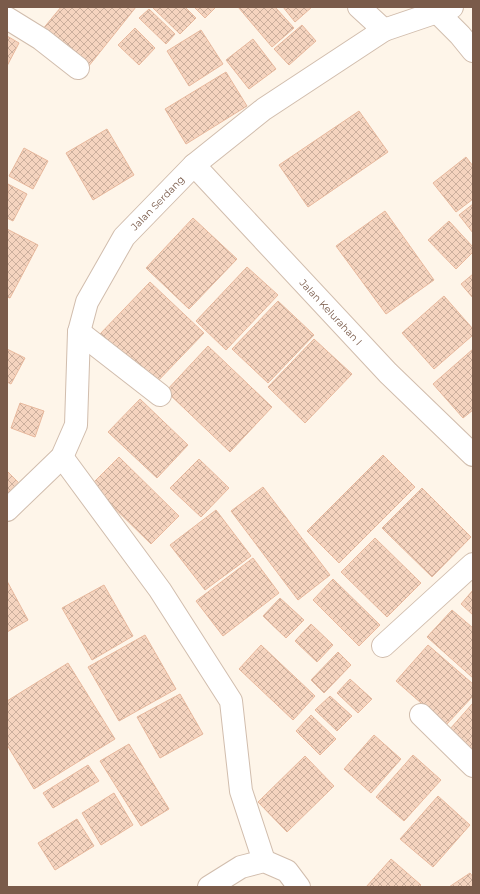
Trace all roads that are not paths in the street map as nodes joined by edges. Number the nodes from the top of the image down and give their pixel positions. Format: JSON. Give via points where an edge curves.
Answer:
{"nodes":[{"id":1,"x":359,"y":7,"type":"edge"},
{"id":2,"x":445,"y":10,"type":"edge"},
{"id":3,"x":7,"y":18,"type":"edge"},
{"id":4,"x":384,"y":30,"type":"junction"},
{"id":5,"x":473,"y":50,"type":"edge"},
{"id":6,"x":78,"y":68,"type":"dead end"},
{"id":7,"x":194,"y":165,"type":"junction"},
{"id":8,"x":79,"y":332,"type":"junction"},
{"id":9,"x":160,"y":395,"type":"dead end"},
{"id":10,"x":473,"y":454,"type":"edge"},
{"id":11,"x":62,"y":457,"type":"junction"},
{"id":12,"x":7,"y":510,"type":"edge"},
{"id":13,"x":473,"y":564,"type":"edge"},
{"id":14,"x":384,"y":646,"type":"dead end"},
{"id":15,"x":421,"y":715,"type":"dead end"},
{"id":16,"x":473,"y":766,"type":"edge"},
{"id":17,"x":264,"y":861,"type":"junction"},
{"id":18,"x":208,"y":887,"type":"edge"},
{"id":19,"x":299,"y":887,"type":"edge"}],
"edges":[{"from":1,"to":4,"type":"street"},
{"from":2,"to":4,"type":"street","name":"Jalan Serdang"},
{"from":2,"to":5,"type":"street","via":[[460,35]]},
{"from":3,"to":6,"type":"street","via":[[41,39]]},
{"from":4,"to":7,"type":"street","name":"Jalan Serdang","via":[[264,109]]},
{"from":7,"to":8,"type":"street","name":"Jalan Serdang","via":[[124,236],[87,302]]},
{"from":7,"to":10,"type":"street","name":"Jalan Kelurahan I","via":[[388,373]]},
{"from":8,"to":9,"type":"street"},
{"from":8,"to":11,"type":"street","name":"Jalan Serdang","via":[[76,425]]},
{"from":11,"to":12,"type":"street","name":"Jalan Serdang"},
{"from":11,"to":17,"type":"street","via":[[160,590],[231,701],[241,791]]},
{"from":13,"to":14,"type":"street"},
{"from":15,"to":16,"type":"street"},
{"from":17,"to":18,"type":"street","via":[[241,867]]},
{"from":17,"to":19,"type":"street","via":[[287,871]]}]}
